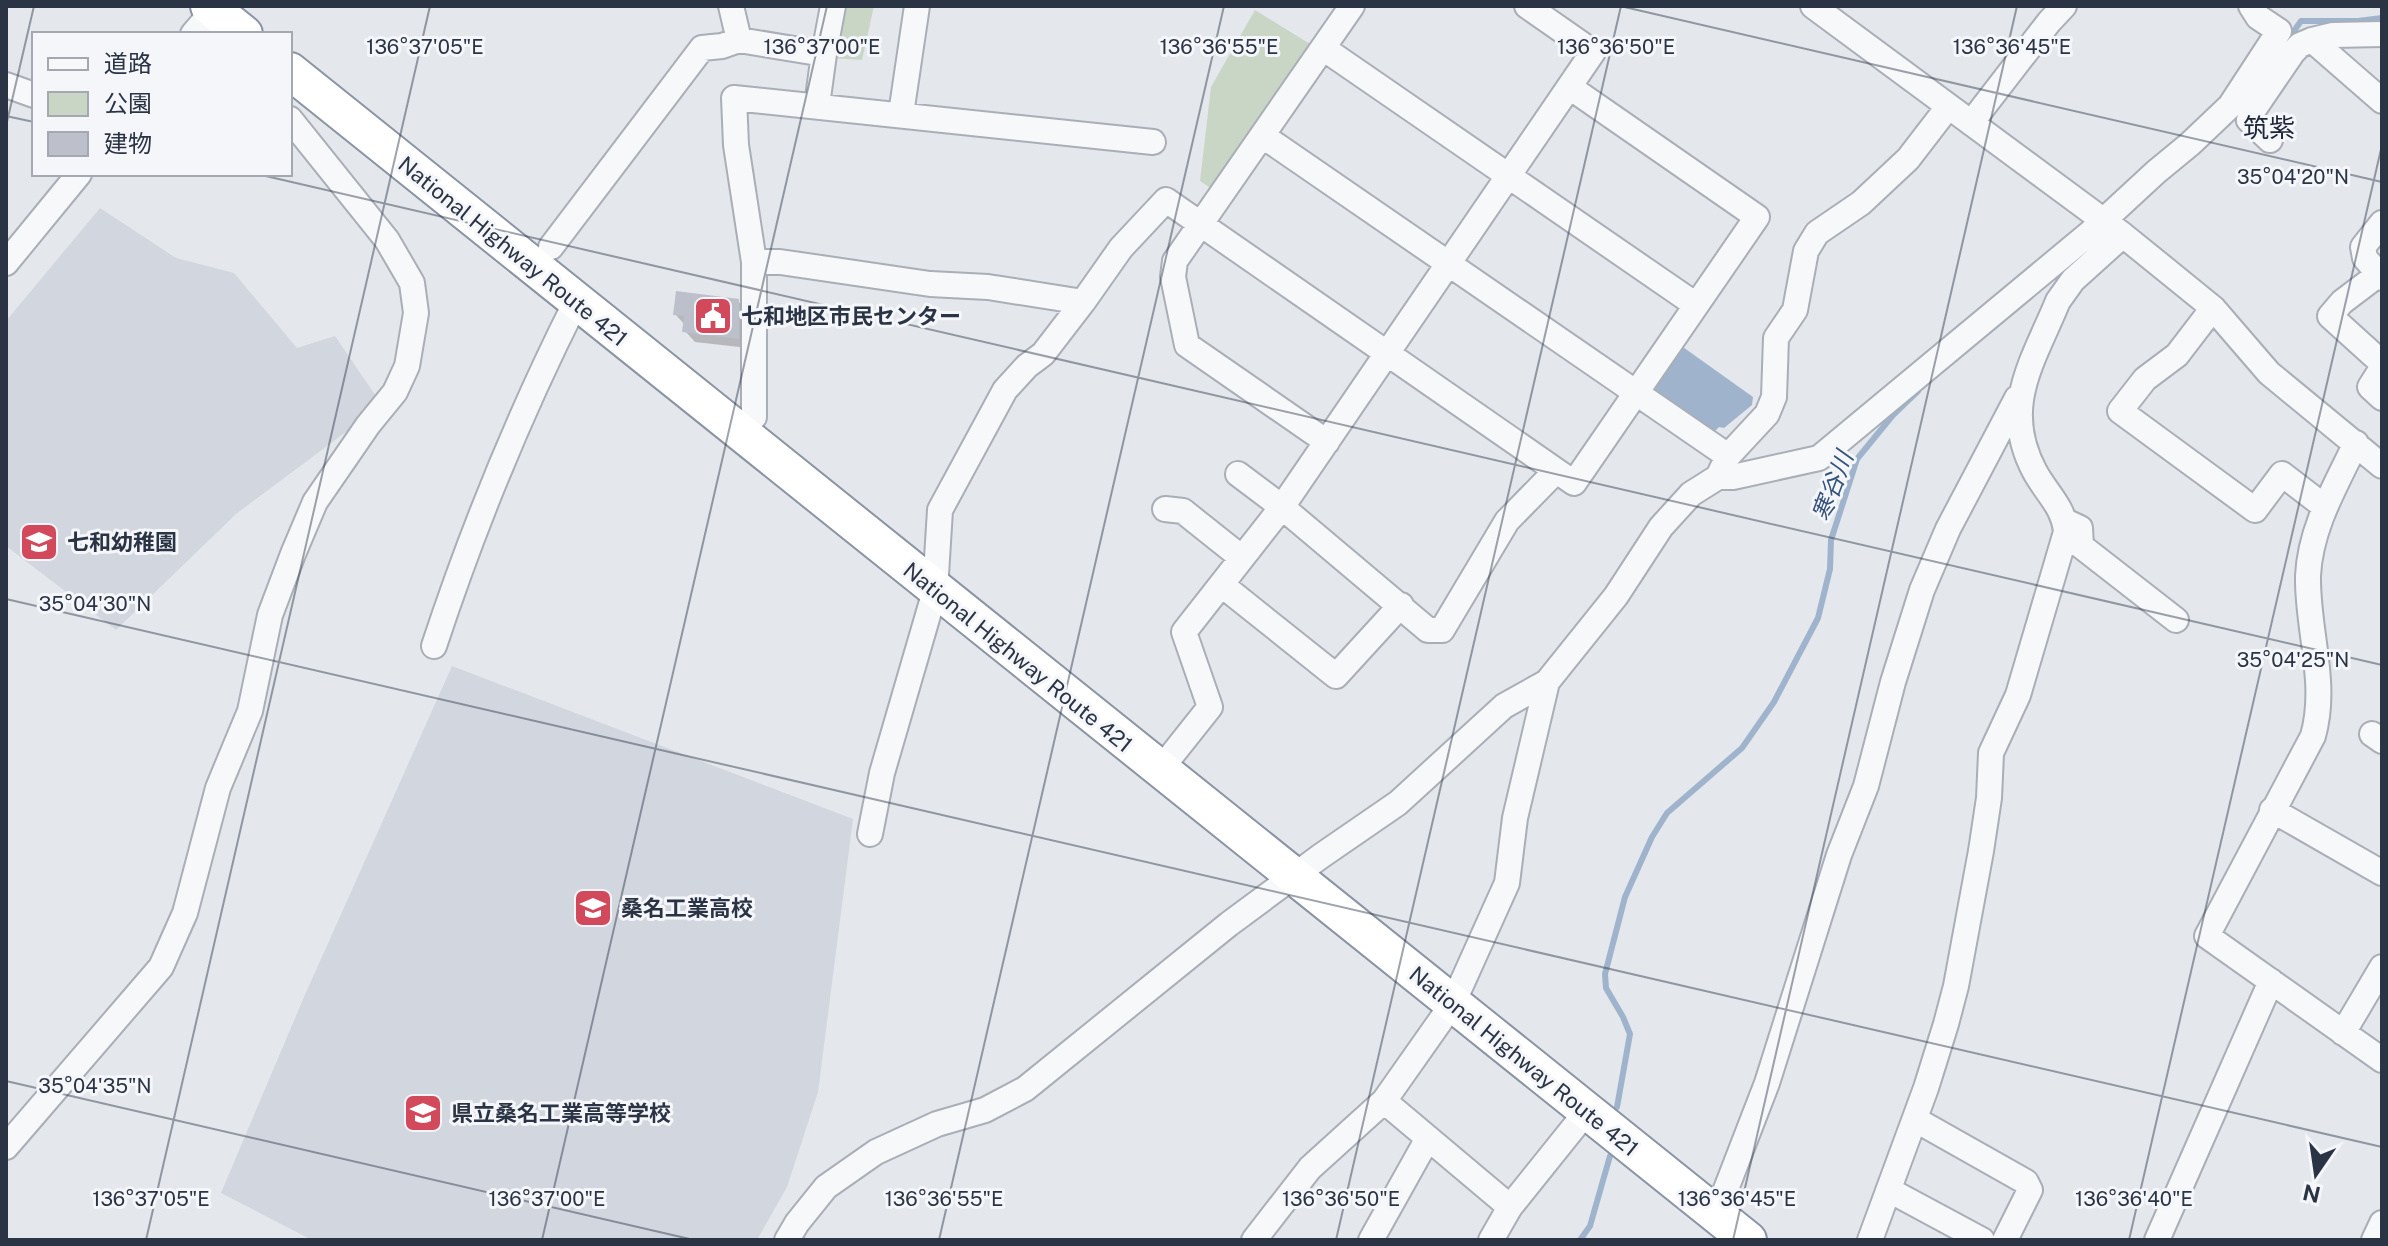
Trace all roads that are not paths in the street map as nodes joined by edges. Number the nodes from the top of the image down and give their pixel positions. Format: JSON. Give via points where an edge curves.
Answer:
{"nodes":[{"id":1,"x":731,"y":6,"type":"edge"},
{"id":2,"x":833,"y":6,"type":"edge"},
{"id":3,"x":917,"y":6,"type":"edge"},
{"id":4,"x":1352,"y":6,"type":"edge"},
{"id":5,"x":1527,"y":6,"type":"edge"},
{"id":6,"x":1813,"y":6,"type":"edge"},
{"id":7,"x":2064,"y":6,"type":"edge"},
{"id":8,"x":2251,"y":6,"type":"edge"},
{"id":9,"x":208,"y":14,"type":"edge"},
{"id":10,"x":240,"y":32,"type":"edge"},
{"id":11,"x":2382,"y":34,"type":"edge"},
{"id":12,"x":739,"y":40,"type":"junction"},
{"id":13,"x":2312,"y":40,"type":"junction"},
{"id":14,"x":1323,"y":48,"type":"junction"},
{"id":15,"x":824,"y":54,"type":"junction"},
{"id":16,"x":292,"y":73,"type":"edge"},
{"id":17,"x":6,"y":85,"type":"edge"},
{"id":18,"x":1571,"y":88,"type":"junction"},
{"id":19,"x":32,"y":94,"type":"edge"},
{"id":20,"x":2382,"y":101,"type":"edge"},
{"id":21,"x":817,"y":105,"type":"junction"},
{"id":22,"x":1948,"y":107,"type":"junction"},
{"id":23,"x":901,"y":114,"type":"junction"},
{"id":24,"x":292,"y":121,"type":"edge"},
{"id":25,"x":1971,"y":123,"type":"junction"},
{"id":26,"x":1263,"y":136,"type":"junction"},
{"id":27,"x":2270,"y":140,"type":"dead end"},
{"id":28,"x":1153,"y":142,"type":"dead end"},
{"id":29,"x":77,"y":176,"type":"edge"},
{"id":30,"x":1508,"y":178,"type":"junction"},
{"id":31,"x":2382,"y":223,"type":"edge"},
{"id":32,"x":1200,"y":225,"type":"junction"},
{"id":33,"x":2115,"y":229,"type":"junction"},
{"id":34,"x":551,"y":247,"type":"dead end"},
{"id":35,"x":754,"y":262,"type":"junction"},
{"id":36,"x":6,"y":263,"type":"edge"},
{"id":37,"x":1449,"y":264,"type":"junction"},
{"id":38,"x":2380,"y":276,"type":"edge"},
{"id":39,"x":576,"y":302,"type":"junction"},
{"id":40,"x":1083,"y":302,"type":"junction"},
{"id":41,"x":1696,"y":305,"type":"junction"},
{"id":42,"x":2213,"y":308,"type":"junction"},
{"id":43,"x":1387,"y":355,"type":"junction"},
{"id":44,"x":2382,"y":365,"type":"edge"},
{"id":45,"x":2020,"y":392,"type":"junction"},
{"id":46,"x":1636,"y":393,"type":"junction"},
{"id":47,"x":2382,"y":398,"type":"edge"},
{"id":48,"x":738,"y":433,"type":"junction"},
{"id":49,"x":1327,"y":442,"type":"junction"},
{"id":50,"x":2356,"y":443,"type":"junction"},
{"id":51,"x":2382,"y":466,"type":"edge"},
{"id":52,"x":1723,"y":467,"type":"junction"},
{"id":53,"x":1556,"y":471,"type":"junction"},
{"id":54,"x":1238,"y":474,"type":"dead end"},
{"id":55,"x":1282,"y":507,"type":"junction"},
{"id":56,"x":2325,"y":507,"type":"junction"},
{"id":57,"x":1165,"y":509,"type":"dead end"},
{"id":58,"x":2065,"y":521,"type":"junction"},
{"id":59,"x":1242,"y":558,"type":"junction"},
{"id":60,"x":1222,"y":585,"type":"junction"},
{"id":61,"x":935,"y":591,"type":"junction"},
{"id":62,"x":1401,"y":605,"type":"junction"},
{"id":63,"x":2176,"y":620,"type":"dead end"},
{"id":64,"x":434,"y":646,"type":"dead end"},
{"id":65,"x":1547,"y":682,"type":"junction"},
{"id":66,"x":1160,"y":770,"type":"junction"},
{"id":67,"x":2272,"y":810,"type":"junction"},
{"id":68,"x":870,"y":834,"type":"dead end"},
{"id":69,"x":2382,"y":873,"type":"edge"},
{"id":70,"x":1294,"y":877,"type":"junction"},
{"id":71,"x":2382,"y":967,"type":"edge"},
{"id":72,"x":2271,"y":981,"type":"junction"},
{"id":73,"x":1453,"y":1003,"type":"junction"},
{"id":74,"x":2343,"y":1033,"type":"junction"},
{"id":75,"x":2382,"y":1060,"type":"edge"},
{"id":76,"x":1384,"y":1101,"type":"junction"},
{"id":77,"x":1587,"y":1111,"type":"junction"},
{"id":78,"x":1914,"y":1123,"type":"junction"},
{"id":79,"x":1428,"y":1138,"type":"junction"},
{"id":80,"x":6,"y":1147,"type":"edge"},
{"id":81,"x":1889,"y":1190,"type":"junction"},
{"id":82,"x":1510,"y":1207,"type":"junction"},
{"id":83,"x":1716,"y":1215,"type":"junction"},
{"id":84,"x":2382,"y":1223,"type":"edge"},
{"id":85,"x":787,"y":1240,"type":"edge"},
{"id":86,"x":1254,"y":1240,"type":"edge"},
{"id":87,"x":1371,"y":1240,"type":"edge"},
{"id":88,"x":1491,"y":1240,"type":"edge"},
{"id":89,"x":1748,"y":1240,"type":"edge"},
{"id":90,"x":1870,"y":1240,"type":"edge"},
{"id":91,"x":1982,"y":1240,"type":"edge"},
{"id":92,"x":2005,"y":1240,"type":"edge"},
{"id":93,"x":2157,"y":1240,"type":"edge"},
{"id":94,"x":2374,"y":1240,"type":"edge"}],
"edges":[{"from":1,"to":12,"type":"street"},
{"from":2,"to":15,"type":"street"},
{"from":3,"to":23,"type":"street"},
{"from":4,"to":14,"type":"street"},
{"from":5,"to":18,"type":"street","via":[[1593,52]]},
{"from":6,"to":22,"type":"street"},
{"from":7,"to":25,"type":"street"},
{"from":8,"to":33,"type":"street","via":[[2279,31],[2230,106]]},
{"from":9,"to":10,"type":"highway"},
{"from":11,"to":13,"type":"street"},
{"from":12,"to":15,"type":"street"},
{"from":12,"to":34,"type":"street","via":[[702,48]]},
{"from":13,"to":20,"type":"street"},
{"from":13,"to":27,"type":"street","via":[[2293,52],[2252,112],[2249,120]]},
{"from":14,"to":26,"type":"street"},
{"from":14,"to":30,"type":"street"},
{"from":15,"to":21,"type":"street"},
{"from":16,"to":39,"type":"highway","name":"National Highway Route 421"},
{"from":17,"to":19,"type":"street"},
{"from":18,"to":30,"type":"street"},
{"from":18,"to":41,"type":"street","via":[[1757,217]]},
{"from":21,"to":23,"type":"street"},
{"from":21,"to":35,"type":"street","via":[[734,98]]},
{"from":22,"to":25,"type":"street"},
{"from":22,"to":52,"type":"street","via":[[1896,170],[1817,233],[1806,251],[1795,310],[1776,338],[1774,397],[1767,414]]},
{"from":23,"to":28,"type":"street"},
{"from":24,"to":80,"type":"street","via":[[368,214],[412,283],[416,313],[407,366],[395,392],[315,502],[293,554],[270,615],[250,711],[218,788],[185,913],[161,967]]},
{"from":25,"to":33,"type":"street"},
{"from":26,"to":32,"type":"street"},
{"from":26,"to":37,"type":"street"},
{"from":29,"to":36,"type":"street"},
{"from":30,"to":37,"type":"street"},
{"from":30,"to":41,"type":"street"},
{"from":31,"to":38,"type":"street","via":[[2363,247]]},
{"from":32,"to":40,"type":"street","via":[[1166,200],[1121,248]]},
{"from":32,"to":43,"type":"street"},
{"from":32,"to":49,"type":"street","via":[[1175,261],[1173,277],[1187,345]]},
{"from":33,"to":42,"type":"street"},
{"from":33,"to":45,"type":"street","via":[[2065,289]]},
{"from":33,"to":52,"type":"street","via":[[1819,458],[1733,477]]},
{"from":35,"to":40,"type":"street"},
{"from":35,"to":48,"type":"street","via":[[754,417]]},
{"from":37,"to":43,"type":"street"},
{"from":37,"to":46,"type":"street"},
{"from":38,"to":44,"type":"street","via":[[2330,316]]},
{"from":39,"to":48,"type":"highway","name":"National Highway Route 421"},
{"from":39,"to":64,"type":"street","via":[[545,362],[463,558]]},
{"from":40,"to":61,"type":"street","via":[[1059,336],[1005,390],[940,510]]},
{"from":41,"to":46,"type":"street"},
{"from":42,"to":50,"type":"street","via":[[2269,373]]},
{"from":42,"to":56,"type":"street","via":[[2177,355],[2145,379],[2120,411],[2255,510],[2282,474]]},
{"from":43,"to":49,"type":"street"},
{"from":43,"to":53,"type":"street"},
{"from":44,"to":47,"type":"street","via":[[2370,387]]},
{"from":45,"to":58,"type":"street","via":[[2019,426],[2026,453]]},
{"from":45,"to":83,"type":"street","via":[[1922,590],[1866,786],[1767,1083]]},
{"from":46,"to":52,"type":"street"},
{"from":46,"to":53,"type":"street","via":[[1574,483]]},
{"from":48,"to":61,"type":"highway","name":"National Highway Route 421"},
{"from":49,"to":55,"type":"street"},
{"from":50,"to":51,"type":"street"},
{"from":50,"to":56,"type":"street"},
{"from":52,"to":65,"type":"street","via":[[1661,527],[1616,596]]},
{"from":53,"to":62,"type":"street","via":[[1507,521],[1442,630],[1428,630]]},
{"from":54,"to":55,"type":"street"},
{"from":55,"to":59,"type":"street"},
{"from":55,"to":62,"type":"street"},
{"from":56,"to":67,"type":"street","via":[[2308,576],[2320,691],[2317,720]]},
{"from":57,"to":59,"type":"street","via":[[1183,511]]},
{"from":58,"to":63,"type":"street","via":[[2080,528],[2081,546]]},
{"from":58,"to":78,"type":"street","via":[[2024,679],[1991,753],[1989,798],[1956,986]]},
{"from":59,"to":60,"type":"street"},
{"from":60,"to":62,"type":"street","via":[[1336,676]]},
{"from":60,"to":66,"type":"street","via":[[1184,632],[1210,707]]},
{"from":61,"to":66,"type":"highway","name":"National Highway Route 421"},
{"from":61,"to":68,"type":"street","via":[[882,773]]},
{"from":65,"to":70,"type":"street","via":[[1504,706],[1398,803]]},
{"from":65,"to":73,"type":"street","via":[[1515,818],[1507,883]]},
{"from":66,"to":70,"type":"highway","name":"National Highway Route 421"},
{"from":67,"to":69,"type":"street"},
{"from":67,"to":72,"type":"street","via":[[2207,936]]},
{"from":70,"to":73,"type":"highway","name":"National Highway Route 421"},
{"from":70,"to":85,"type":"street","via":[[1025,1089],[876,1152],[826,1187]]},
{"from":71,"to":74,"type":"street"},
{"from":72,"to":74,"type":"street"},
{"from":72,"to":93,"type":"street"},
{"from":73,"to":76,"type":"street"},
{"from":73,"to":77,"type":"highway","name":"National Highway Route 421"},
{"from":74,"to":75,"type":"street"},
{"from":76,"to":79,"type":"street"},
{"from":76,"to":86,"type":"street","via":[[1310,1168]]},
{"from":77,"to":82,"type":"street"},
{"from":77,"to":83,"type":"highway","name":"National Highway Route 421"},
{"from":78,"to":81,"type":"street"},
{"from":78,"to":92,"type":"street","via":[[2026,1182],[2030,1190]]},
{"from":79,"to":82,"type":"street"},
{"from":79,"to":87,"type":"street"},
{"from":81,"to":90,"type":"street"},
{"from":81,"to":91,"type":"street"},
{"from":82,"to":88,"type":"street"},
{"from":83,"to":89,"type":"highway","name":"National Highway Route 421"},
{"from":84,"to":94,"type":"street"}]}
